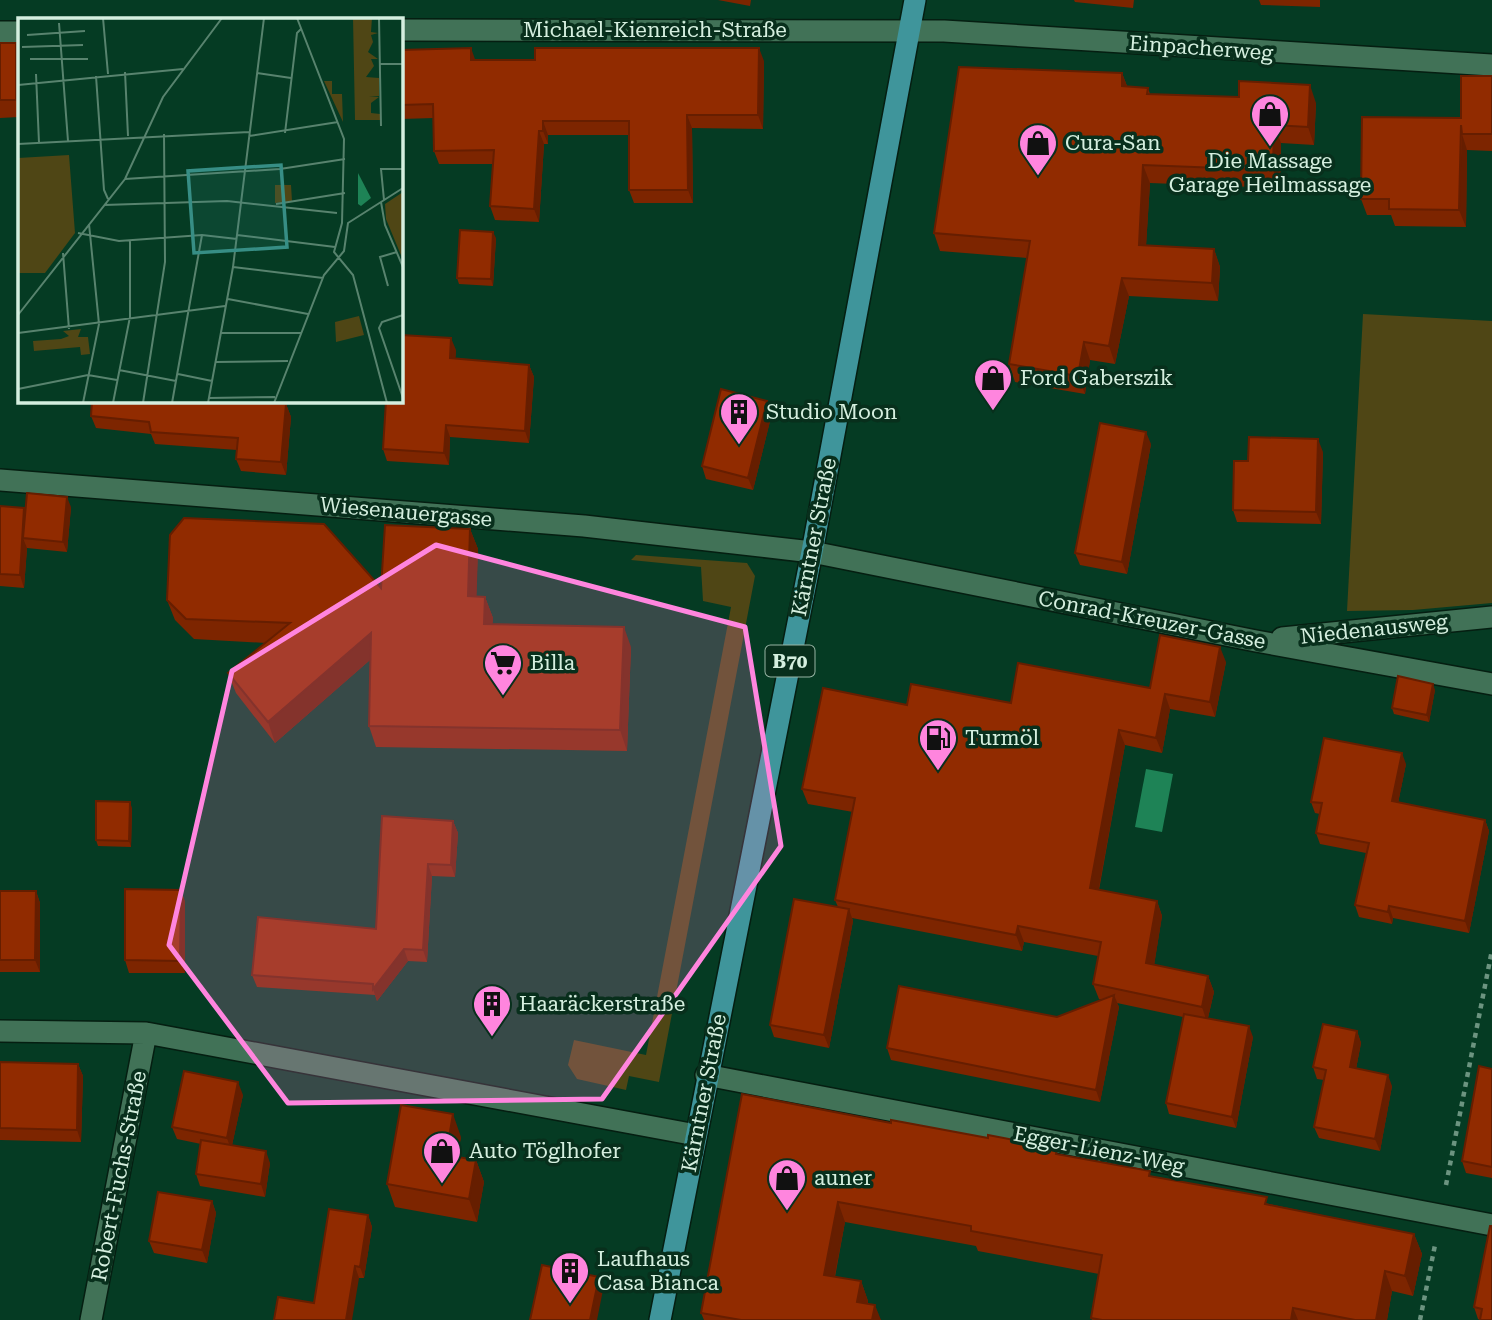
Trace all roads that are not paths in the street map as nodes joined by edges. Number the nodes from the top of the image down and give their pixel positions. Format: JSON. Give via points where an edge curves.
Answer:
{"nodes":[{"id":1,"x":915,"y":0,"type":"edge"},
{"id":2,"x":402,"y":30,"type":"edge"},
{"id":3,"x":0,"y":32,"type":"edge"},
{"id":4,"x":18,"y":32,"type":"edge"},
{"id":5,"x":909,"y":32,"type":"junction"},
{"id":6,"x":1492,"y":65,"type":"edge"},
{"id":7,"x":0,"y":480,"type":"edge"},
{"id":8,"x":812,"y":552,"type":"junction"},
{"id":9,"x":1492,"y":617,"type":"edge"},
{"id":10,"x":1256,"y":641,"type":"junction"},
{"id":11,"x":1492,"y":684,"type":"edge"},
{"id":12,"x":0,"y":1031,"type":"edge"},
{"id":13,"x":146,"y":1033,"type":"junction"},
{"id":14,"x":706,"y":1075,"type":"junction"},
{"id":15,"x":696,"y":1135,"type":"junction"},
{"id":16,"x":1492,"y":1225,"type":"edge"},
{"id":17,"x":91,"y":1320,"type":"edge"},
{"id":18,"x":660,"y":1320,"type":"edge"}],
"edges":[{"from":1,"to":5,"type":"main road","name":"Kärntner Straße","number":"B70"},
{"from":2,"to":5,"type":"street","name":"Michael-Kienreich-Straße"},
{"from":3,"to":4,"type":"street"},
{"from":5,"to":6,"type":"street","name":"Einpacherweg"},
{"from":5,"to":8,"type":"main road","name":"Kärntner Straße","number":"B70"},
{"from":7,"to":8,"type":"street","name":"Wiesenauergasse","via":[[584,526]]},
{"from":8,"to":10,"type":"street","name":"Conrad-Kreuzer-Gasse"},
{"from":8,"to":14,"type":"main road","name":"Kärntner Straße","number":"B70"},
{"from":9,"to":10,"type":"street","name":"Niedenausweg"},
{"from":10,"to":11,"type":"street","name":"Conrad-Kreuzer-Gasse"},
{"from":12,"to":13,"type":"street"},
{"from":13,"to":15,"type":"street"},
{"from":13,"to":17,"type":"street","name":"Robert-Fuchs-Straße"},
{"from":14,"to":15,"type":"main road","name":"Kärntner Straße","number":"B70"},
{"from":14,"to":16,"type":"street","name":"Egger-Lienz-Weg"},
{"from":15,"to":18,"type":"main road","name":"Kärntner Straße","number":"B70"}]}
